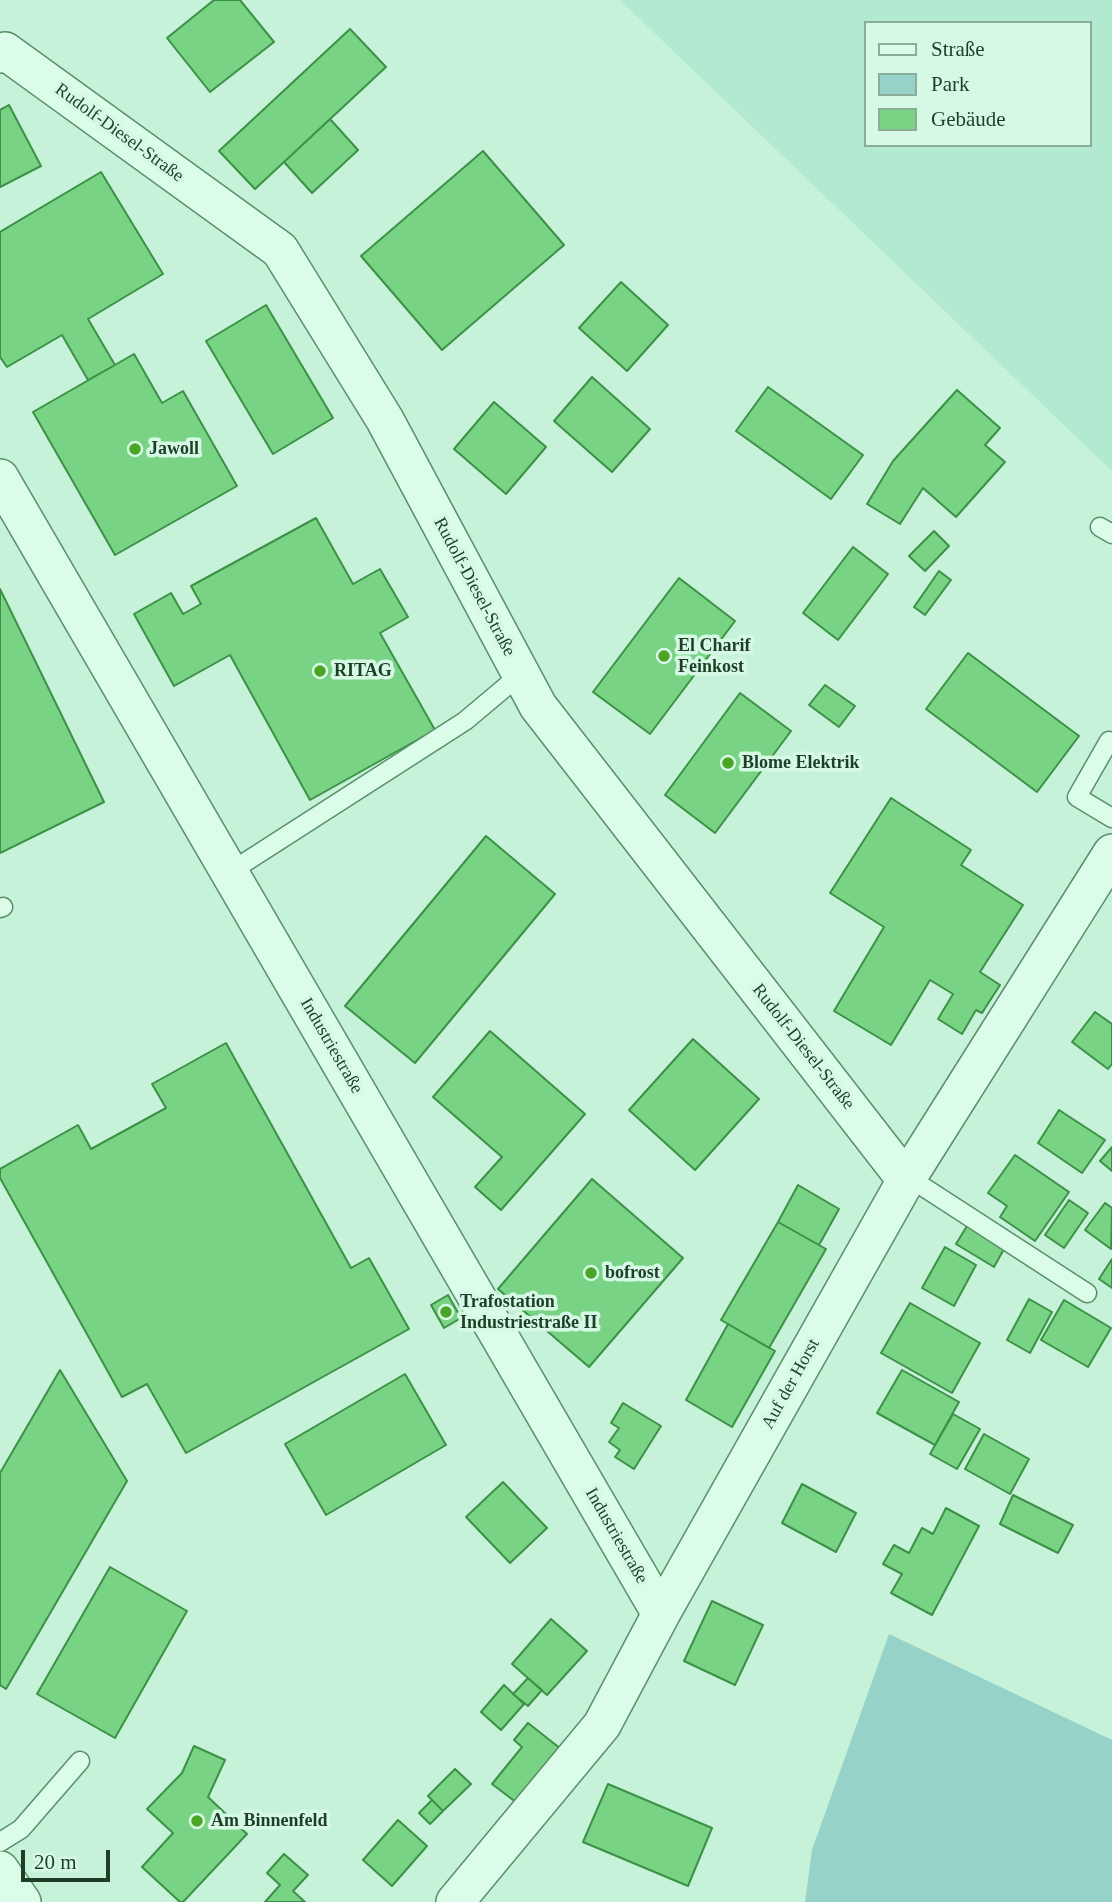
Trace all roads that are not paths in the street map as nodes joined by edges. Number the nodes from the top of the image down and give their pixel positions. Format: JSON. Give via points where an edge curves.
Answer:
{"nodes":[{"id":1,"x":0,"y":54,"type":"edge"},
{"id":2,"x":0,"y":478,"type":"edge"},
{"id":3,"x":521,"y":674,"type":"junction"},
{"id":4,"x":1110,"y":741,"type":"dead end"},
{"id":5,"x":1112,"y":818,"type":"edge"},
{"id":6,"x":1112,"y":853,"type":"edge"},
{"id":7,"x":229,"y":872,"type":"junction"},
{"id":8,"x":907,"y":1179,"type":"junction"},
{"id":9,"x":1087,"y":1293,"type":"dead end"},
{"id":10,"x":661,"y":1614,"type":"junction"},
{"id":11,"x":80,"y":1761,"type":"dead end"},
{"id":12,"x":0,"y":1842,"type":"edge"},
{"id":13,"x":0,"y":1870,"type":"edge"},
{"id":14,"x":22,"y":1902,"type":"edge"},
{"id":15,"x":455,"y":1902,"type":"edge"}],
"edges":[{"from":1,"to":3,"type":"street","name":"Rudolf-Diesel-Straße","via":[[5,51],[280,250],[385,420]]},
{"from":2,"to":7,"type":"street","name":"Industriestraße"},
{"from":3,"to":7,"type":"lane","via":[[465,721]]},
{"from":3,"to":8,"type":"street","name":"Rudolf-Diesel-Straße","via":[[537,706]]},
{"from":4,"to":5,"type":"lane","via":[[1077,797]]},
{"from":6,"to":8,"type":"street","name":"Auf der Horst"},
{"from":7,"to":10,"type":"street","name":"Industriestraße"},
{"from":8,"to":9,"type":"lane"},
{"from":8,"to":10,"type":"street","name":"Auf der Horst"},
{"from":10,"to":15,"type":"street","name":"Auf der Horst","via":[[603,1725]]},
{"from":11,"to":12,"type":"lane","via":[[21,1829]]},
{"from":13,"to":14,"type":"street"}]}
